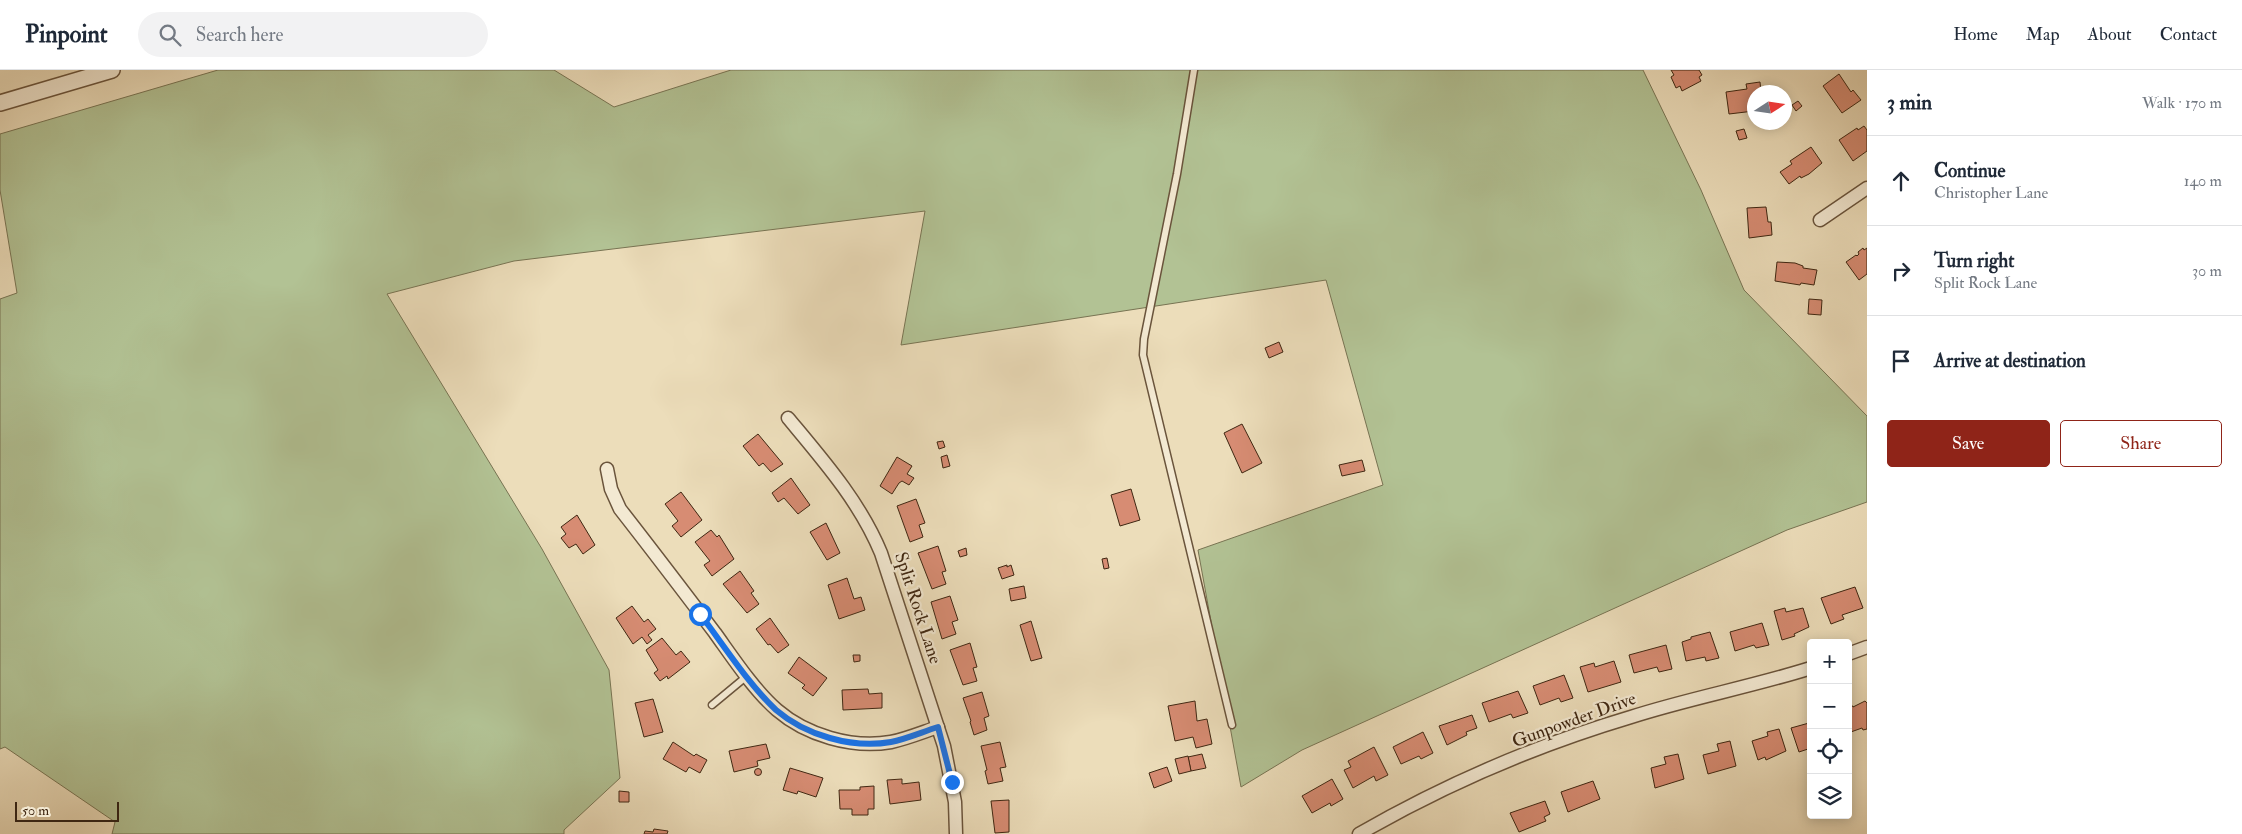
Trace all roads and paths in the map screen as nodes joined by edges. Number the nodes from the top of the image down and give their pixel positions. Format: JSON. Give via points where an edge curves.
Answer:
{"nodes":[{"id":1,"x":112,"y":70,"type":"edge"},
{"id":2,"x":1194,"y":70,"type":"edge"},
{"id":3,"x":0,"y":103,"type":"edge"},
{"id":4,"x":1867,"y":188,"type":"edge"},
{"id":5,"x":1820,"y":220,"type":"dead end"},
{"id":6,"x":788,"y":418,"type":"dead end"},
{"id":7,"x":606,"y":469,"type":"dead end"},
{"id":8,"x":1867,"y":647,"type":"edge"},
{"id":9,"x":1852,"y":653,"type":"edge"},
{"id":10,"x":1807,"y":669,"type":"edge"},
{"id":11,"x":747,"y":676,"type":"junction"},
{"id":12,"x":712,"y":705,"type":"dead end"},
{"id":13,"x":1232,"y":725,"type":"dead end"},
{"id":14,"x":938,"y":727,"type":"junction"},
{"id":15,"x":956,"y":834,"type":"edge"},
{"id":16,"x":1359,"y":834,"type":"edge"}],
"edges":[{"from":1,"to":3,"type":"street"},
{"from":2,"to":13,"type":"lane","via":[[1143,355]]},
{"from":4,"to":5,"type":"street"},
{"from":6,"to":14,"type":"street","name":"Split Rock Lane","via":[[818,453],[872,531]]},
{"from":7,"to":11,"type":"street","via":[[620,509]]},
{"from":8,"to":9,"type":"street"},
{"from":10,"to":16,"type":"street","name":"Gunpowder Drive","via":[[1675,704],[1565,738],[1425,799]]},
{"from":11,"to":12,"type":"lane"},
{"from":11,"to":14,"type":"street","via":[[775,709],[793,722],[839,740],[864,744],[891,742]]},
{"from":14,"to":15,"type":"street","name":"Split Rock Lane","via":[[952,782]]}]}
